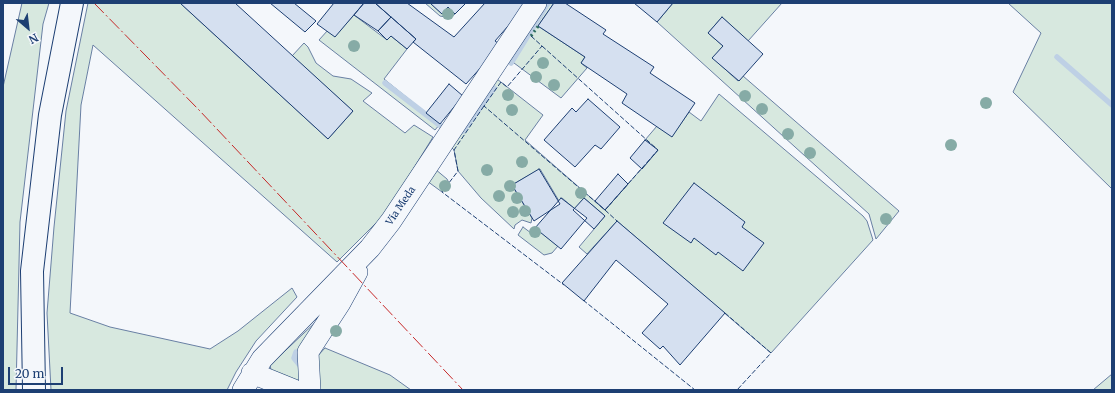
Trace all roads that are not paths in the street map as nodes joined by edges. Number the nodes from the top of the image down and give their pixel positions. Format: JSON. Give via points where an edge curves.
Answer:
{"nodes":[{"id":1,"x":72,"y":3,"type":"edge"},
{"id":2,"x":536,"y":3,"type":"edge"},
{"id":3,"x":370,"y":248,"type":"junction"},
{"id":4,"x":247,"y":382,"type":"edge"},
{"id":5,"x":34,"y":390,"type":"edge"},
{"id":6,"x":294,"y":390,"type":"edge"},
{"id":7,"x":310,"y":390,"type":"edge"}],
"edges":[{"from":1,"to":5,"type":"highway","via":[[50,115],[32,271]]},
{"from":2,"to":3,"type":"street","name":"Via Meda","via":[[391,221]]},
{"from":3,"to":4,"type":"street","name":"Via Meda","via":[[262,359]]},
{"from":3,"to":7,"type":"street","via":[[340,303],[308,352]]},
{"from":4,"to":6,"type":"street"}]}
